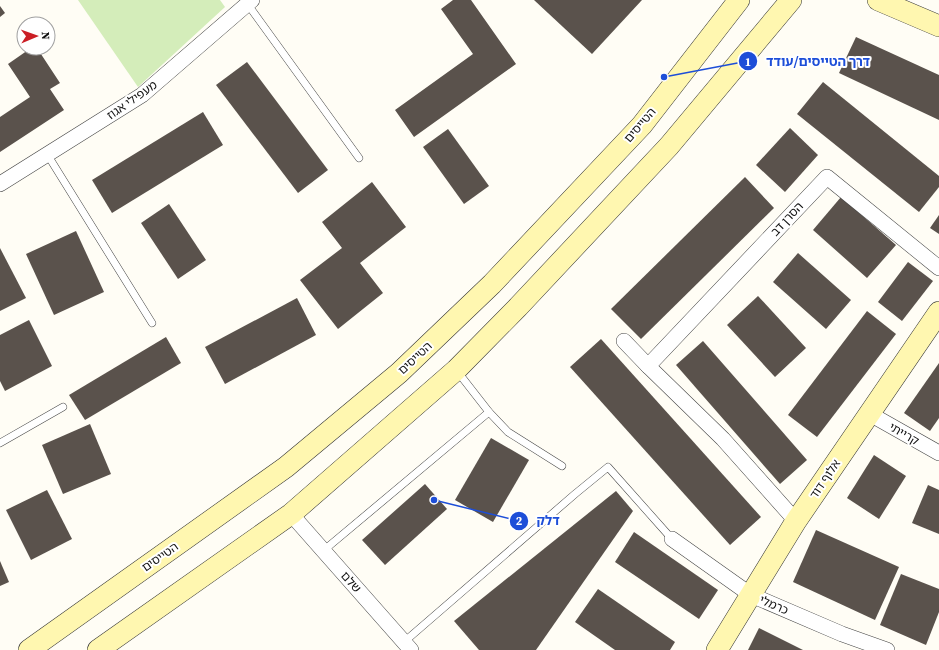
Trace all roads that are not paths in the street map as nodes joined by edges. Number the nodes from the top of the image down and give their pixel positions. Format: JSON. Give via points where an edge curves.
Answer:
{"nodes":[{"id":1,"x":739,"y":0,"type":"edge"},
{"id":2,"x":791,"y":0,"type":"edge"},
{"id":3,"x":878,"y":0,"type":"edge"},
{"id":4,"x":248,"y":1,"type":"edge"},
{"id":5,"x":939,"y":26,"type":"edge"},
{"id":6,"x":47,"y":154,"type":"junction"},
{"id":7,"x":359,"y":158,"type":"dead end"},
{"id":8,"x":0,"y":184,"type":"edge"},
{"id":9,"x":939,"y":268,"type":"edge"},
{"id":10,"x":939,"y":312,"type":"edge"},
{"id":11,"x":152,"y":323,"type":"dead end"},
{"id":12,"x":624,"y":341,"type":"dead end"},
{"id":13,"x":648,"y":366,"type":"junction"},
{"id":14,"x":456,"y":370,"type":"junction"},
{"id":15,"x":64,"y":407,"type":"dead end"},
{"id":16,"x":488,"y":412,"type":"junction"},
{"id":17,"x":870,"y":414,"type":"junction"},
{"id":18,"x":0,"y":443,"type":"edge"},
{"id":19,"x":939,"y":453,"type":"edge"},
{"id":20,"x":562,"y":466,"type":"dead end"},
{"id":21,"x":291,"y":514,"type":"junction"},
{"id":22,"x":796,"y":522,"type":"junction"},
{"id":23,"x":672,"y":539,"type":"joint"},
{"id":24,"x":323,"y":551,"type":"junction"},
{"id":25,"x":751,"y":595,"type":"junction"},
{"id":26,"x":408,"y":646,"type":"edge"},
{"id":27,"x":29,"y":650,"type":"edge"},
{"id":28,"x":98,"y":650,"type":"edge"},
{"id":29,"x":717,"y":650,"type":"edge"},
{"id":30,"x":887,"y":650,"type":"edge"}],
"edges":[{"from":1,"to":27,"type":"main road","name":"הטייסים","via":[[642,125],[492,284],[399,373],[286,467]]},
{"from":2,"to":14,"type":"main road","via":[[669,146]]},
{"from":3,"to":5,"type":"main road"},
{"from":4,"to":6,"type":"street","name":"מעפילי אגוז","via":[[142,95]]},
{"from":4,"to":7,"type":"lane"},
{"from":6,"to":8,"type":"street","name":"מעפילי אגוז"},
{"from":6,"to":11,"type":"lane"},
{"from":9,"to":13,"type":"street","name":"הסרן דב","via":[[826,177]]},
{"from":10,"to":17,"type":"main road","name":"אלוף דוד"},
{"from":12,"to":13,"type":"street"},
{"from":13,"to":22,"type":"street","via":[[723,439]]},
{"from":14,"to":16,"type":"lane"},
{"from":14,"to":21,"type":"main road"},
{"from":15,"to":18,"type":"lane"},
{"from":16,"to":20,"type":"lane","via":[[508,432]]},
{"from":16,"to":24,"type":"lane"},
{"from":17,"to":19,"type":"street","name":"קרייתי"},
{"from":17,"to":22,"type":"main road","name":"אלוף דוד"},
{"from":21,"to":24,"type":"street","name":"שלם"},
{"from":21,"to":28,"type":"main road"},
{"from":22,"to":25,"type":"main road","name":"אלוף דוד"},
{"from":23,"to":25,"type":"street","name":"כרמלי"},
{"from":23,"to":26,"type":"lane","via":[[608,467]]},
{"from":24,"to":26,"type":"street","name":"שלם"},
{"from":25,"to":29,"type":"main road","name":"אלוף דוד"},
{"from":25,"to":30,"type":"street","name":"כרמלי","via":[[842,634]]}]}
